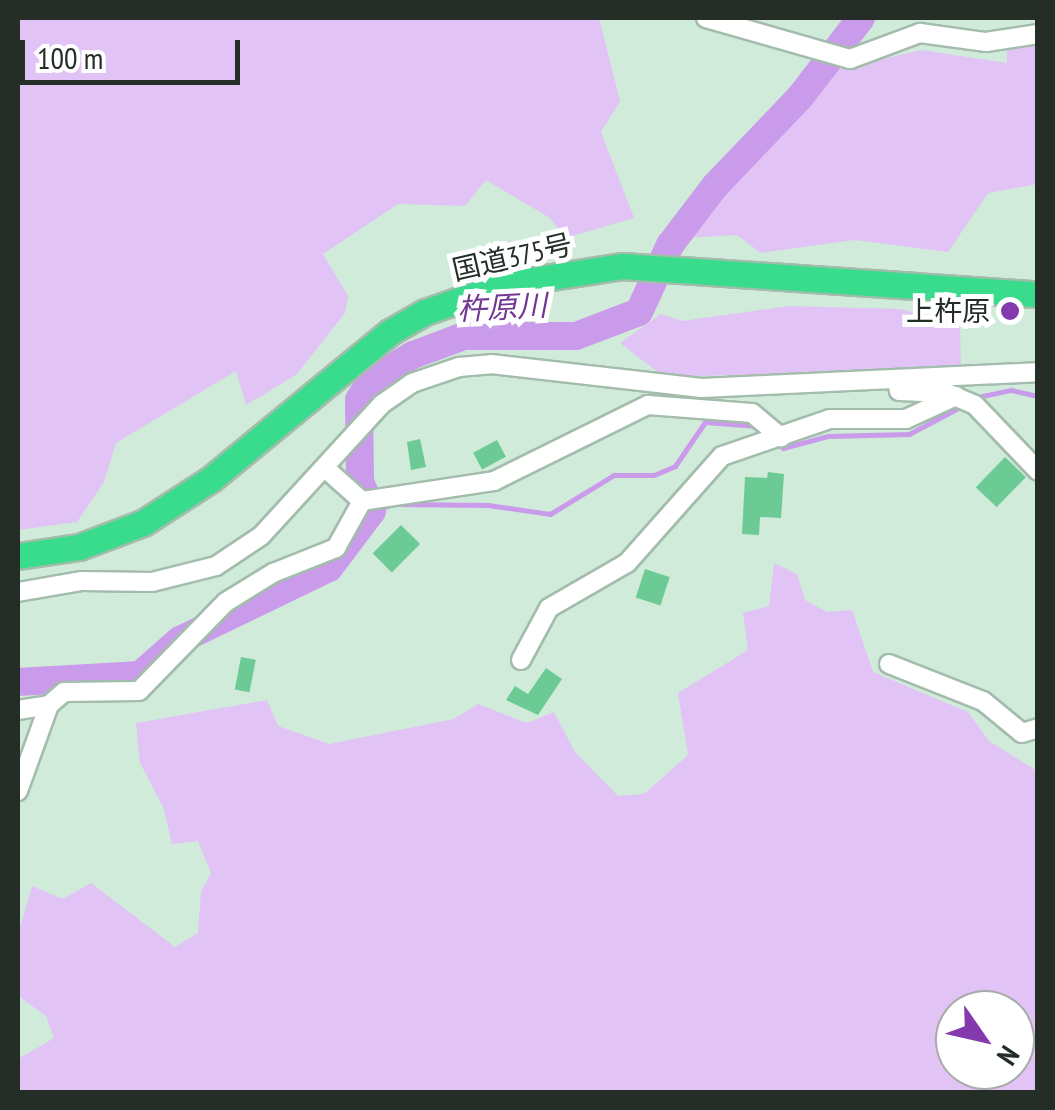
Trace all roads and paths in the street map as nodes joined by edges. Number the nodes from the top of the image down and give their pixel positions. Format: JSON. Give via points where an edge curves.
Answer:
{"nodes":[{"id":1,"x":706,"y":18,"type":"edge"},
{"id":2,"x":1038,"y":34,"type":"edge"},
{"id":3,"x":1038,"y":294,"type":"edge"},
{"id":4,"x":1038,"y":372,"type":"edge"},
{"id":5,"x":897,"y":382,"type":"junction"},
{"id":6,"x":965,"y":400,"type":"junction"},
{"id":7,"x":774,"y":441,"type":"junction"},
{"id":8,"x":325,"y":468,"type":"junction"},
{"id":9,"x":1038,"y":472,"type":"edge"},
{"id":10,"x":362,"y":501,"type":"junction"},
{"id":11,"x":18,"y":556,"type":"edge"},
{"id":12,"x":18,"y":592,"type":"edge"},
{"id":13,"x":521,"y":660,"type":"dead end"},
{"id":14,"x":890,"y":664,"type":"dead end"},
{"id":15,"x":50,"y":705,"type":"junction"},
{"id":16,"x":18,"y":710,"type":"edge"},
{"id":17,"x":1038,"y":728,"type":"edge"},
{"id":18,"x":18,"y":791,"type":"edge"}],
"edges":[{"from":1,"to":2,"type":"street","via":[[850,59],[902,36],[986,42]]},
{"from":3,"to":11,"type":"highway","name":"国道375号","via":[[622,266],[534,277],[425,312],[348,362],[211,479],[143,523],[79,546]]},
{"from":4,"to":5,"type":"street"},
{"from":5,"to":6,"type":"street","via":[[899,390],[917,395]]},
{"from":5,"to":8,"type":"street","via":[[702,388],[459,366],[412,383],[382,404]]},
{"from":6,"to":7,"type":"street","via":[[906,419],[830,419]]},
{"from":6,"to":9,"type":"street"},
{"from":7,"to":10,"type":"street","via":[[752,413],[648,406],[494,480]]},
{"from":7,"to":13,"type":"street","via":[[736,450],[702,470],[627,563],[549,608]]},
{"from":8,"to":10,"type":"street"},
{"from":8,"to":12,"type":"street","via":[[262,536],[216,566],[152,582],[82,582]]},
{"from":10,"to":15,"type":"street","via":[[336,548],[273,573],[226,602],[140,691],[64,692]]},
{"from":14,"to":17,"type":"street","via":[[983,701],[1022,733]]},
{"from":15,"to":16,"type":"street"},
{"from":15,"to":18,"type":"street"}]}
